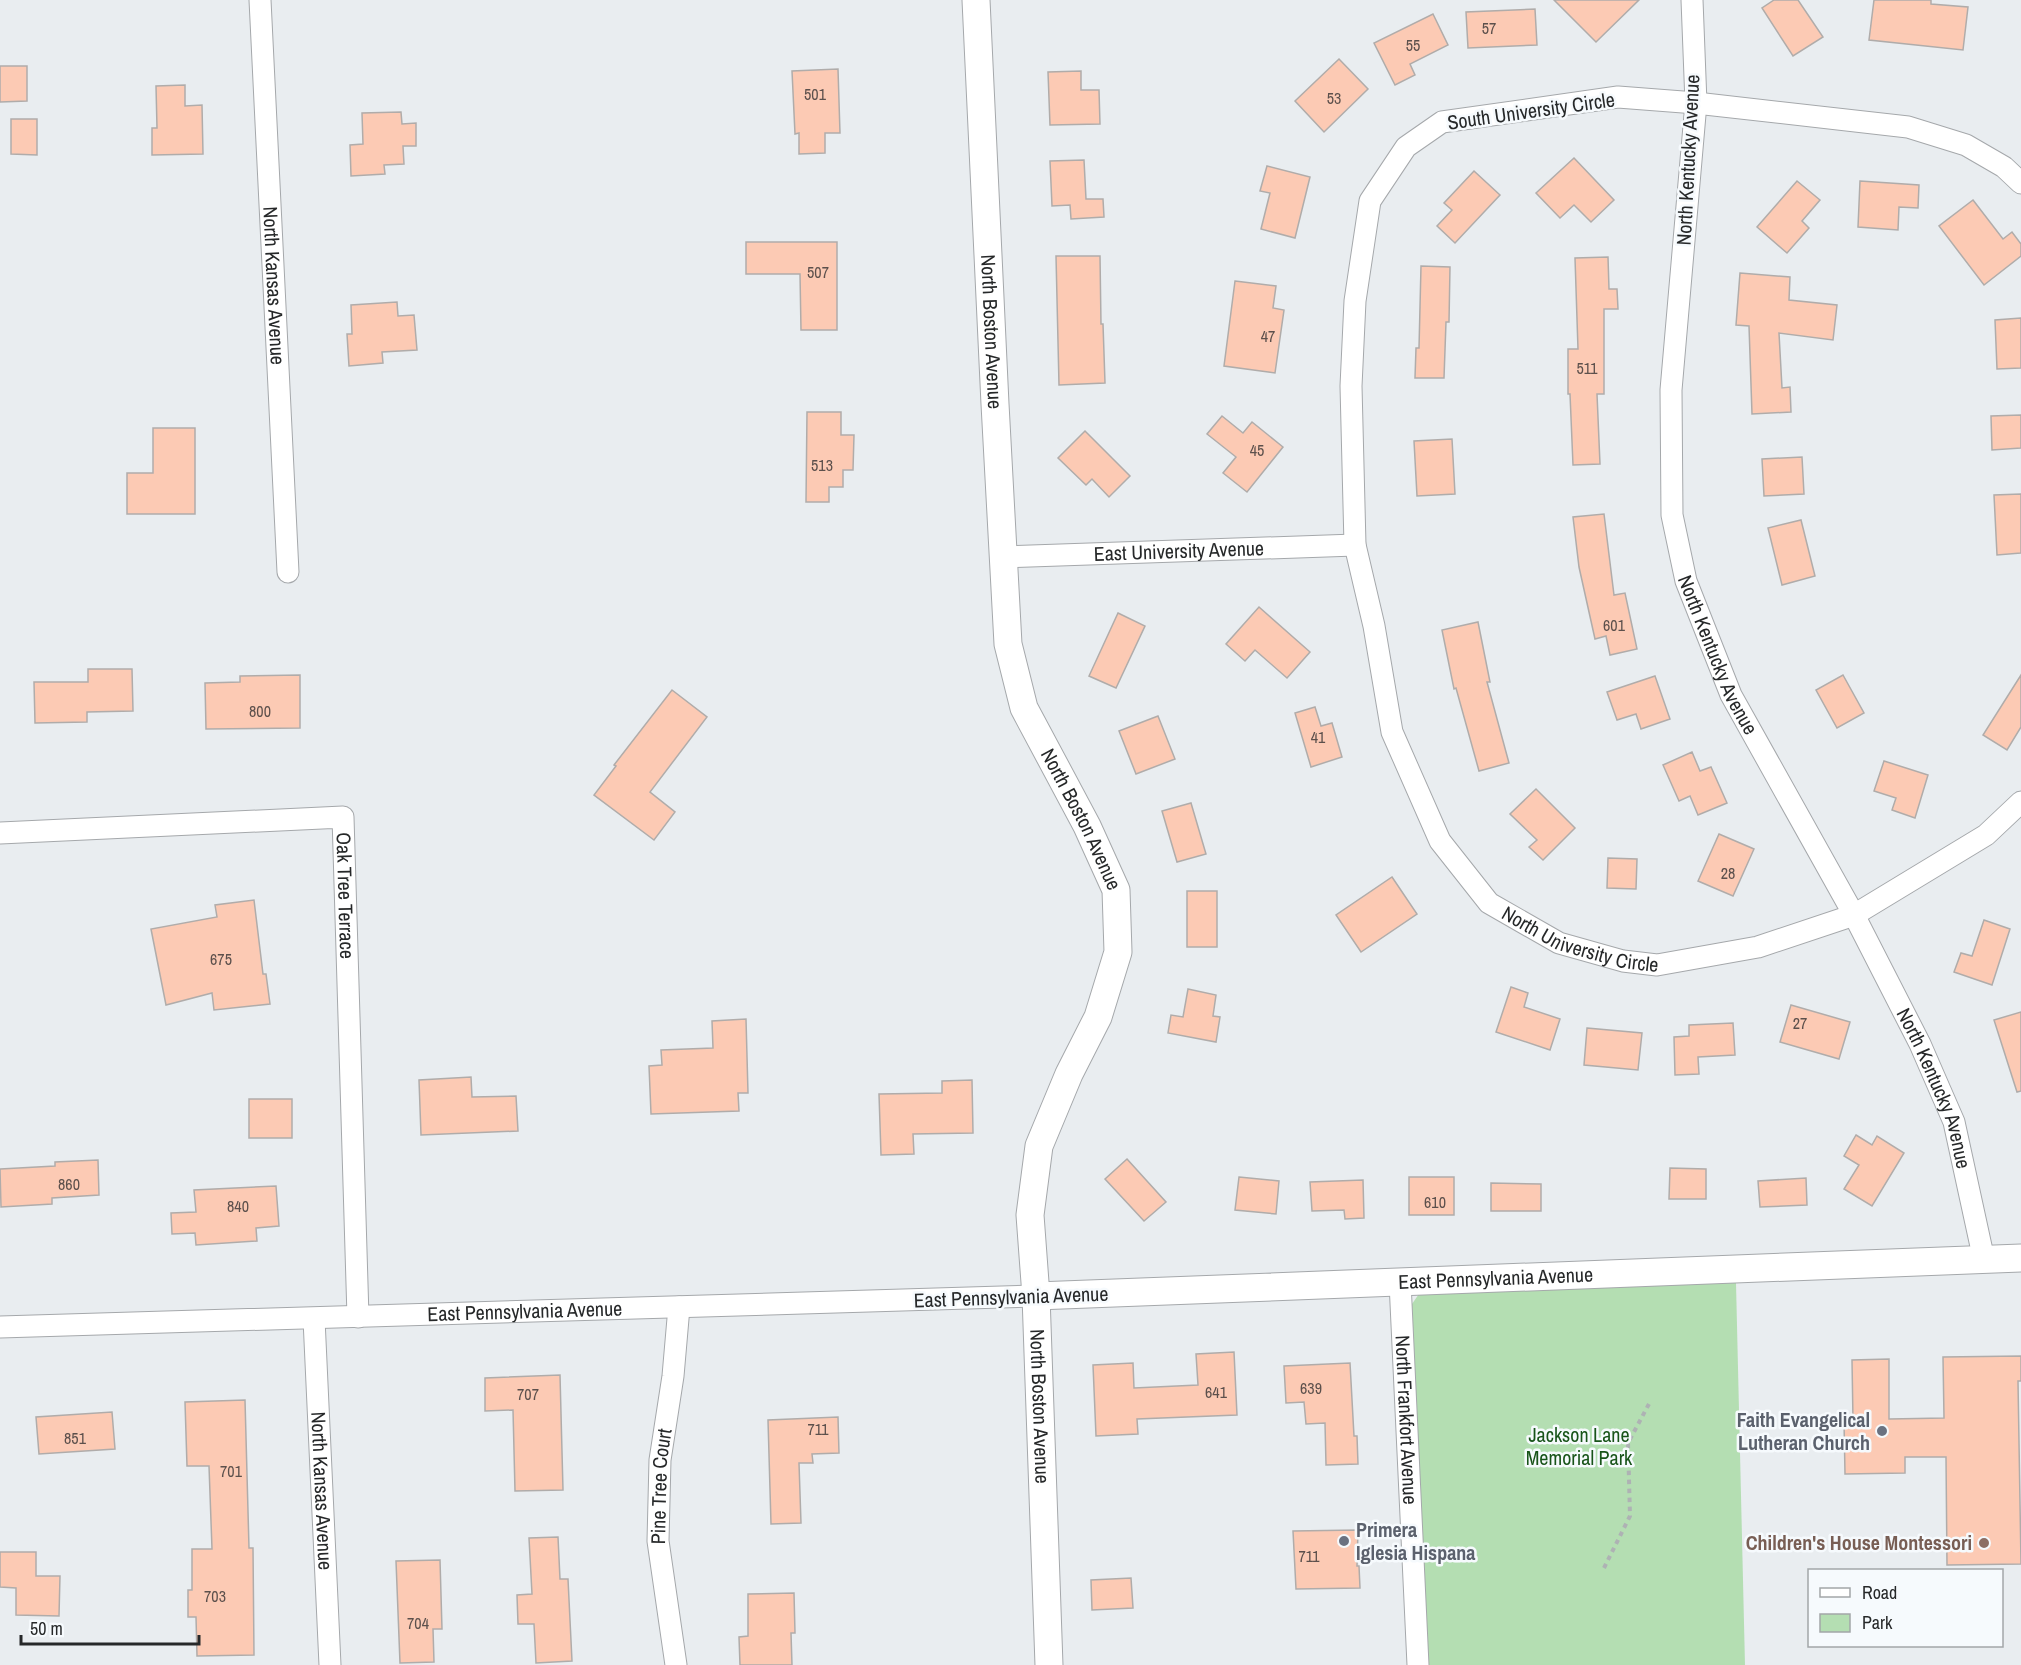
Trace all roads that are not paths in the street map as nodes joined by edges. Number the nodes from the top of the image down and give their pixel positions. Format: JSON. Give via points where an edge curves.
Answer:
{"nodes":[{"id":1,"x":260,"y":0,"type":"edge"},
{"id":2,"x":976,"y":0,"type":"edge"},
{"id":3,"x":1692,"y":0,"type":"edge"},
{"id":4,"x":1696,"y":103,"type":"junction"},
{"id":5,"x":2021,"y":183,"type":"edge"},
{"id":6,"x":1355,"y":545,"type":"junction"},
{"id":7,"x":1003,"y":557,"type":"junction"},
{"id":8,"x":288,"y":572,"type":"dead end"},
{"id":9,"x":2021,"y":802,"type":"edge"},
{"id":10,"x":0,"y":833,"type":"edge"},
{"id":11,"x":1854,"y":915,"type":"junction"},
{"id":12,"x":2021,"y":1258,"type":"edge"},
{"id":13,"x":1984,"y":1260,"type":"junction"},
{"id":14,"x":1400,"y":1282,"type":"junction"},
{"id":15,"x":1036,"y":1296,"type":"junction"},
{"id":16,"x":679,"y":1307,"type":"junction"},
{"id":17,"x":358,"y":1317,"type":"junction"},
{"id":18,"x":314,"y":1319,"type":"junction"},
{"id":19,"x":0,"y":1327,"type":"edge"},
{"id":20,"x":330,"y":1665,"type":"edge"},
{"id":21,"x":676,"y":1665,"type":"edge"},
{"id":22,"x":1049,"y":1665,"type":"edge"},
{"id":23,"x":1418,"y":1665,"type":"edge"}],
"edges":[{"from":1,"to":8,"type":"street","name":"North Kansas Avenue"},
{"from":2,"to":7,"type":"street","name":"North Boston Avenue"},
{"from":3,"to":4,"type":"street","name":"North Kentucky Avenue"},
{"from":4,"to":5,"type":"street","name":"South University Circle","via":[[1908,127],[1966,145],[2004,167]]},
{"from":4,"to":6,"type":"street","name":"South University Circle","via":[[1618,97],[1442,122],[1406,147],[1370,201],[1355,301],[1351,386]]},
{"from":4,"to":11,"type":"street","name":"North Kentucky Avenue","via":[[1671,390],[1672,515],[1686,580],[1731,695]]},
{"from":6,"to":7,"type":"street","name":"East University Avenue"},
{"from":6,"to":11,"type":"street","name":"North University Circle","via":[[1392,732],[1440,841],[1490,903],[1559,943],[1623,961],[1657,965],[1758,947]]},
{"from":7,"to":15,"type":"street","name":"North Boston Avenue","via":[[1008,644],[1024,708],[1116,890],[1118,952],[1098,1017],[1068,1074],[1039,1146],[1030,1215]]},
{"from":9,"to":11,"type":"street","name":"North University Circle","via":[[1986,835]]},
{"from":10,"to":17,"type":"street","name":"Oak Tree Terrace","via":[[343,817]]},
{"from":11,"to":13,"type":"street","name":"North Kentucky Avenue","via":[[1920,1044],[1954,1122]]},
{"from":12,"to":13,"type":"street","name":"East Pennsylvania Avenue"},
{"from":13,"to":14,"type":"street","name":"East Pennsylvania Avenue"},
{"from":14,"to":15,"type":"street","name":"East Pennsylvania Avenue"},
{"from":14,"to":23,"type":"street","name":"North Frankfort Avenue"},
{"from":15,"to":16,"type":"street","name":"East Pennsylvania Avenue"},
{"from":15,"to":22,"type":"street","name":"North Boston Avenue"},
{"from":16,"to":17,"type":"street","name":"East Pennsylvania Avenue"},
{"from":16,"to":21,"type":"street","name":"Pine Tree Court","via":[[660,1460],[658,1541]]},
{"from":17,"to":18,"type":"street","name":"East Pennsylvania Avenue"},
{"from":18,"to":19,"type":"street","name":"East Pennsylvania Avenue"},
{"from":18,"to":20,"type":"street","name":"North Kansas Avenue"}]}
